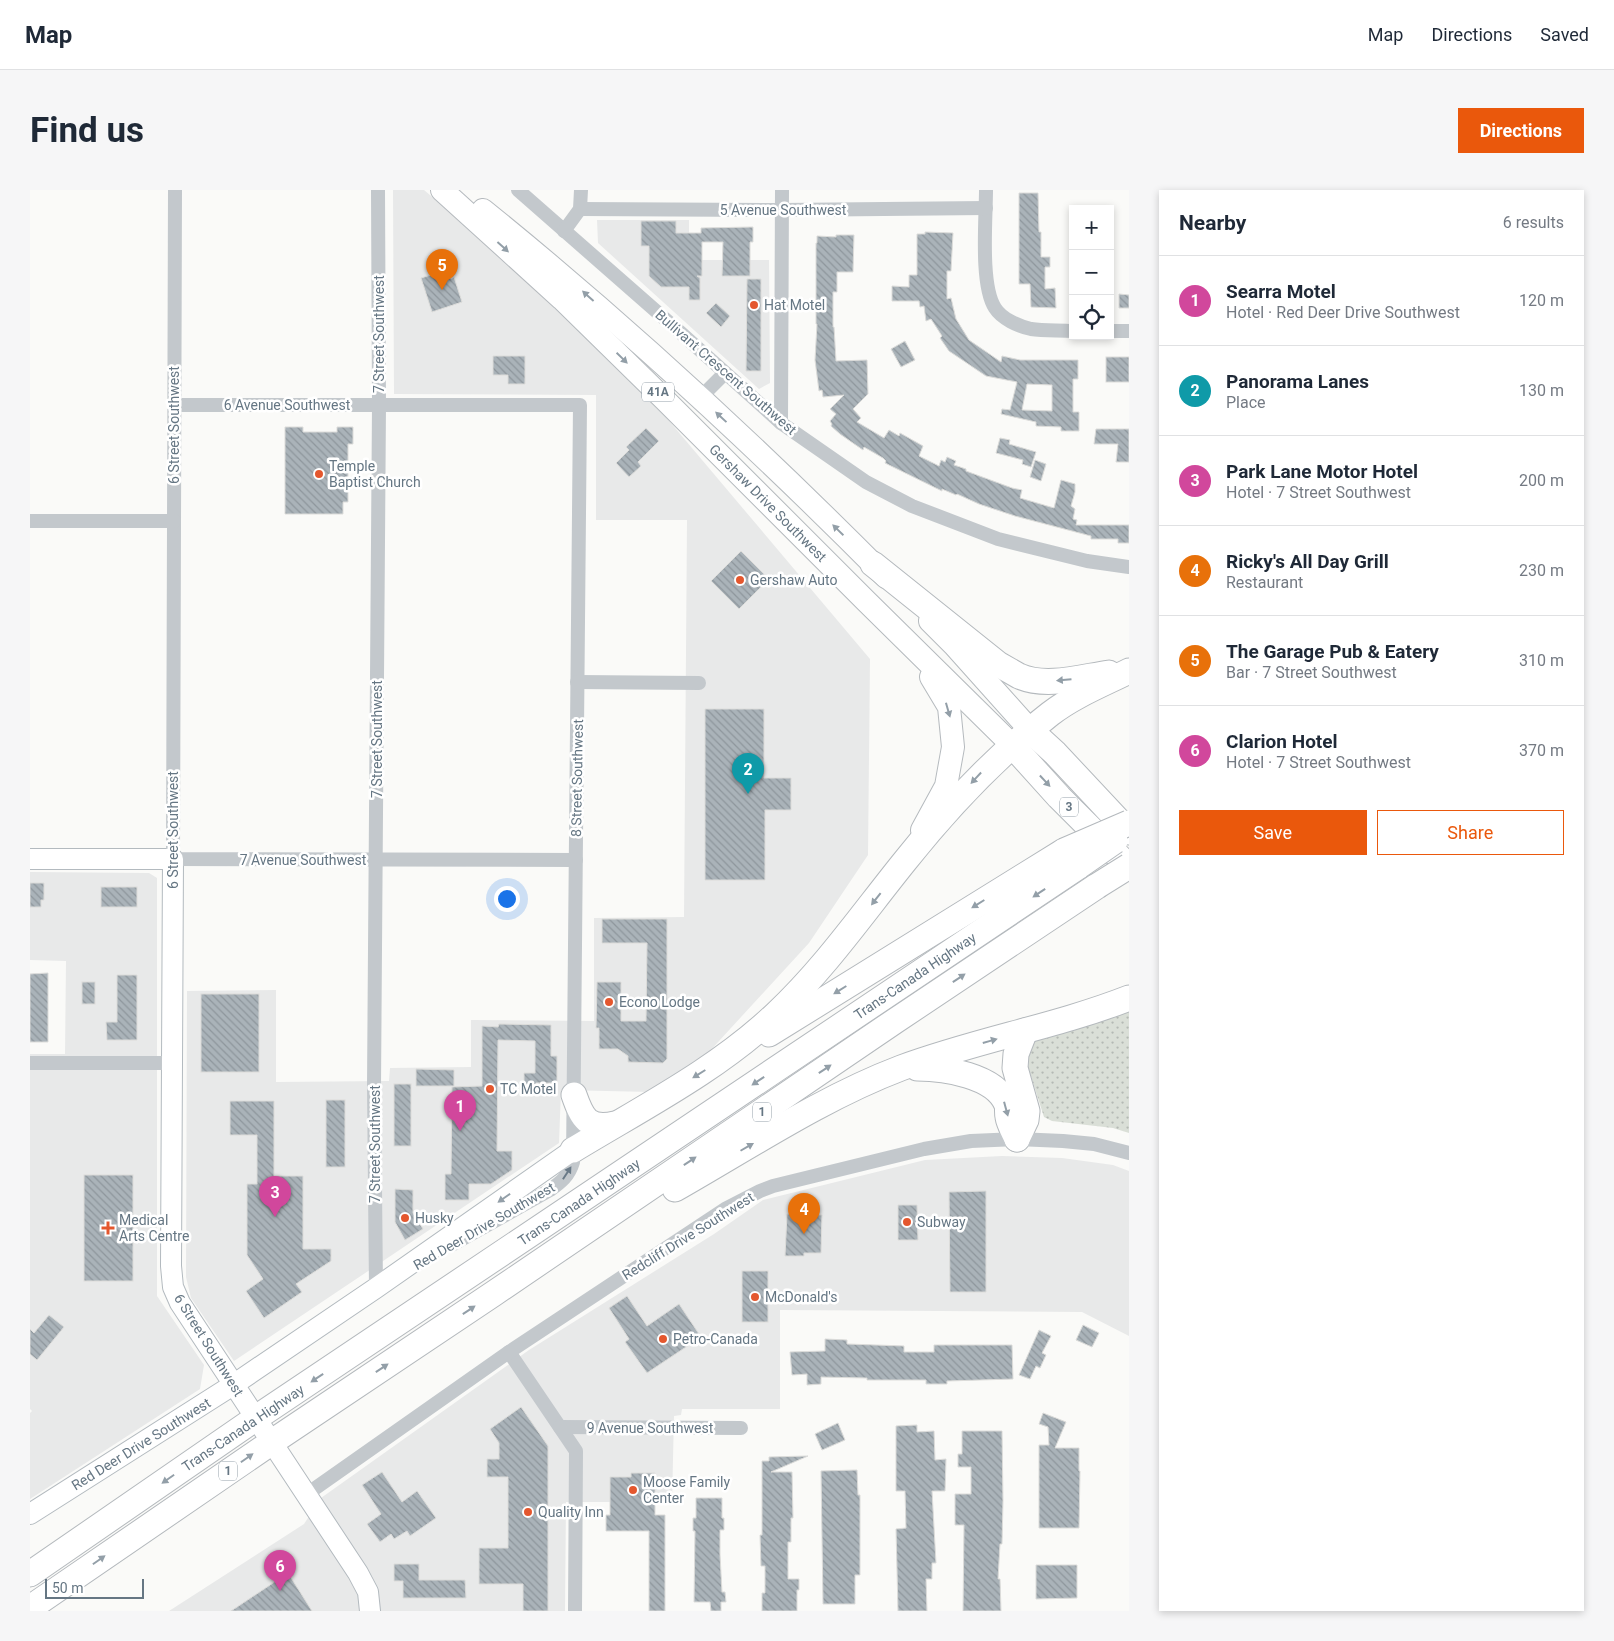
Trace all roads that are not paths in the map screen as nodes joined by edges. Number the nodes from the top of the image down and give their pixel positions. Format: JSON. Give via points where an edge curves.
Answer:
{"nodes":[{"id":1,"x":175,"y":190,"type":"edge"},
{"id":2,"x":378,"y":190,"type":"edge"},
{"id":3,"x":442,"y":190,"type":"edge"},
{"id":4,"x":459,"y":190,"type":"edge"},
{"id":5,"x":518,"y":190,"type":"edge"},
{"id":6,"x":581,"y":190,"type":"edge"},
{"id":7,"x":782,"y":190,"type":"edge"},
{"id":8,"x":986,"y":190,"type":"edge"},
{"id":9,"x":986,"y":208,"type":"junction"},
{"id":10,"x":580,"y":209,"type":"junction"},
{"id":11,"x":782,"y":210,"type":"junction"},
{"id":12,"x":564,"y":231,"type":"junction"},
{"id":13,"x":1069,"y":330,"type":"edge"},
{"id":14,"x":1114,"y":331,"type":"edge"},
{"id":15,"x":1129,"y":331,"type":"edge"},
{"id":16,"x":725,"y":373,"type":"junction"},
{"id":17,"x":700,"y":398,"type":"junction"},
{"id":18,"x":174,"y":405,"type":"junction"},
{"id":19,"x":379,"y":405,"type":"junction"},
{"id":20,"x":580,"y":405,"type":"joint"},
{"id":21,"x":781,"y":423,"type":"junction"},
{"id":22,"x":30,"y":521,"type":"edge"},
{"id":23,"x":174,"y":521,"type":"junction"},
{"id":24,"x":873,"y":564,"type":"junction"},
{"id":25,"x":1129,"y":567,"type":"edge"},
{"id":26,"x":866,"y":602,"type":"junction"},
{"id":27,"x":1129,"y":670,"type":"edge"},
{"id":28,"x":578,"y":682,"type":"junction"},
{"id":29,"x":699,"y":683,"type":"dead end"},
{"id":30,"x":1021,"y":738,"type":"junction"},
{"id":31,"x":1129,"y":823,"type":"edge"},
{"id":32,"x":1129,"y":831,"type":"edge"},
{"id":33,"x":1072,"y":858,"type":"junction"},
{"id":34,"x":30,"y":859,"type":"edge"},
{"id":35,"x":173,"y":859,"type":"junction"},
{"id":36,"x":376,"y":860,"type":"junction"},
{"id":37,"x":576,"y":860,"type":"junction"},
{"id":38,"x":905,"y":860,"type":"junction"},
{"id":39,"x":1129,"y":866,"type":"edge"},
{"id":40,"x":1124,"y":1001,"type":"edge"},
{"id":41,"x":1025,"y":1031,"type":"junction"},
{"id":42,"x":722,"y":1059,"type":"junction"},
{"id":43,"x":30,"y":1063,"type":"edge"},
{"id":44,"x":172,"y":1063,"type":"junction"},
{"id":45,"x":903,"y":1068,"type":"junction"},
{"id":46,"x":574,"y":1095,"type":"junction"},
{"id":47,"x":615,"y":1124,"type":"junction"},
{"id":48,"x":1017,"y":1138,"type":"junction"},
{"id":49,"x":573,"y":1150,"type":"junction"},
{"id":50,"x":1129,"y":1153,"type":"edge"},
{"id":51,"x":376,"y":1288,"type":"junction"},
{"id":52,"x":493,"y":1294,"type":"junction"},
{"id":53,"x":509,"y":1352,"type":"junction"},
{"id":54,"x":234,"y":1385,"type":"junction"},
{"id":55,"x":256,"y":1418,"type":"junction"},
{"id":56,"x":560,"y":1427,"type":"junction"},
{"id":57,"x":741,"y":1428,"type":"dead end"},
{"id":58,"x":272,"y":1442,"type":"junction"},
{"id":59,"x":306,"y":1494,"type":"junction"},
{"id":60,"x":30,"y":1514,"type":"edge"},
{"id":61,"x":30,"y":1574,"type":"edge"},
{"id":62,"x":30,"y":1608,"type":"edge"},
{"id":63,"x":370,"y":1611,"type":"edge"},
{"id":64,"x":575,"y":1611,"type":"edge"}],
"edges":[{"from":1,"to":18,"type":"street","name":"6 Street Southwest"},
{"from":2,"to":19,"type":"street","name":"7 Street Southwest"},
{"from":3,"to":26,"type":"main road","name":"Gershaw Drive Southwest","number":"41A","one_way":true,"via":[[562,299]]},
{"from":17,"to":4,"type":"main road","name":"Gershaw Drive Southwest","number":"41A","one_way":true,"via":[[576,286]]},
{"from":5,"to":12,"type":"street","name":"Bullivant Crescent Southwest"},
{"from":6,"to":10,"type":"street"},
{"from":7,"to":11,"type":"street"},
{"from":8,"to":9,"type":"street"},
{"from":9,"to":11,"type":"street","name":"5 Avenue Southwest"},
{"from":9,"to":13,"type":"street","via":[[986,280],[995,308],[1007,319],[1031,328]]},
{"from":10,"to":11,"type":"street","name":"5 Avenue Southwest"},
{"from":10,"to":12,"type":"street"},
{"from":11,"to":21,"type":"street"},
{"from":12,"to":16,"type":"street","name":"Bullivant Crescent Southwest"},
{"from":14,"to":15,"type":"street"},
{"from":16,"to":17,"type":"street"},
{"from":16,"to":21,"type":"street","name":"Bullivant Crescent Southwest"},
{"from":24,"to":17,"type":"main road","name":"Gershaw Drive Southwest","number":"41A","one_way":true},
{"from":18,"to":19,"type":"street","name":"6 Avenue Southwest"},
{"from":18,"to":23,"type":"street","name":"6 Street Southwest"},
{"from":19,"to":20,"type":"street","name":"6 Avenue Southwest"},
{"from":19,"to":36,"type":"street","name":"7 Street Southwest"},
{"from":20,"to":28,"type":"street","name":"8 Street Southwest"},
{"from":21,"to":25,"type":"street","name":"Bullivant Crescent Southwest","via":[[866,482],[912,506],[1023,546],[1087,562]]},
{"from":22,"to":23,"type":"street"},
{"from":23,"to":35,"type":"street","name":"6 Street Southwest"},
{"from":27,"to":24,"type":"highway","one_way":true,"via":[[1066,680],[1042,681],[1020,676],[998,664]]},
{"from":24,"to":30,"type":"main road","name":"Gershaw Drive Southwest","number":"41A","via":[[954,646]]},
{"from":26,"to":30,"type":"main road","name":"Gershaw Drive Southwest","number":"41A"},
{"from":26,"to":38,"type":"main road","one_way":true,"via":[[929,674],[949,707],[952,758],[946,786]]},
{"from":27,"to":30,"type":"highway","via":[[1064,704]]},
{"from":28,"to":29,"type":"street"},
{"from":28,"to":37,"type":"street","name":"8 Street Southwest"},
{"from":30,"to":32,"type":"highway","name":"Gershaw Drive Southwest","number":"3","via":[[1055,753]]},
{"from":30,"to":38,"type":"highway","one_way":true,"via":[[957,799]]},
{"from":30,"to":39,"type":"highway","name":"Gershaw Drive Southwest","number":"3","one_way":true,"via":[[1059,796]]},
{"from":31,"to":33,"type":"highway","bridge":true},
{"from":32,"to":33,"type":"highway","name":"Trans-Canada Highway","number":"1","bridge":true},
{"from":33,"to":42,"type":"highway","one_way":true,"via":[[744,1050]]},
{"from":33,"to":55,"type":"highway","name":"Trans-Canada Highway","number":"1","one_way":true},
{"from":34,"to":35,"type":"street","name":"7 Avenue Southwest"},
{"from":35,"to":36,"type":"street","name":"7 Avenue Southwest"},
{"from":35,"to":44,"type":"street","name":"6 Street Southwest"},
{"from":36,"to":37,"type":"street","name":"7 Avenue Southwest"},
{"from":36,"to":51,"type":"street","name":"7 Street Southwest"},
{"from":37,"to":46,"type":"street","name":"8 Street Southwest"},
{"from":38,"to":42,"type":"highway","one_way":true,"via":[[812,977],[776,1014]]},
{"from":52,"to":39,"type":"highway","name":"Trans-Canada Highway","number":"1","one_way":true,"bridge":true},
{"from":40,"to":41,"type":"highway"},
{"from":45,"to":41,"type":"highway","one_way":true},
{"from":41,"to":48,"type":"highway","via":[[1016,1054],[1015,1068],[1027,1111]]},
{"from":42,"to":47,"type":"highway","one_way":true},
{"from":43,"to":44,"type":"street"},
{"from":44,"to":54,"type":"street","name":"6 Street Southwest","via":[[173,1287],[180,1303]]},
{"from":45,"to":48,"type":"highway","one_way":true,"via":[[935,1068],[987,1084],[1007,1105],[1008,1118]]},
{"from":52,"to":45,"type":"highway","one_way":true,"via":[[813,1110],[866,1082]]},
{"from":46,"to":47,"type":"highway","via":[[587,1121],[599,1127]]},
{"from":46,"to":49,"type":"street","name":"8 Street Southwest"},
{"from":47,"to":49,"type":"highway"},
{"from":48,"to":50,"type":"street","name":"Redcliff Drive Southwest","via":[[1086,1143]]},
{"from":48,"to":53,"type":"street","name":"Redcliff Drive Southwest","via":[[970,1141],[924,1150],[760,1191],[725,1209]]},
{"from":49,"to":51,"type":"street","name":"Red Deer Drive Southwest"},
{"from":51,"to":54,"type":"street","name":"Red Deer Drive Southwest"},
{"from":58,"to":52,"type":"highway","name":"Trans-Canada Highway","number":"1","one_way":true},
{"from":53,"to":56,"type":"street"},
{"from":53,"to":59,"type":"street","name":"Redcliff Drive Southwest"},
{"from":54,"to":55,"type":"street","name":"6 Street Southwest"},
{"from":54,"to":60,"type":"street","name":"Red Deer Drive Southwest"},
{"from":55,"to":58,"type":"street","name":"6 Street Southwest"},
{"from":55,"to":61,"type":"highway","name":"Trans-Canada Highway","number":"1","one_way":true},
{"from":56,"to":57,"type":"street","name":"9 Avenue Southwest"},
{"from":56,"to":64,"type":"street","via":[[576,1451]]},
{"from":58,"to":59,"type":"street"},
{"from":62,"to":58,"type":"highway","name":"Trans-Canada Highway","number":"1","one_way":true},
{"from":59,"to":63,"type":"street","via":[[358,1573],[368,1592]]}]}
